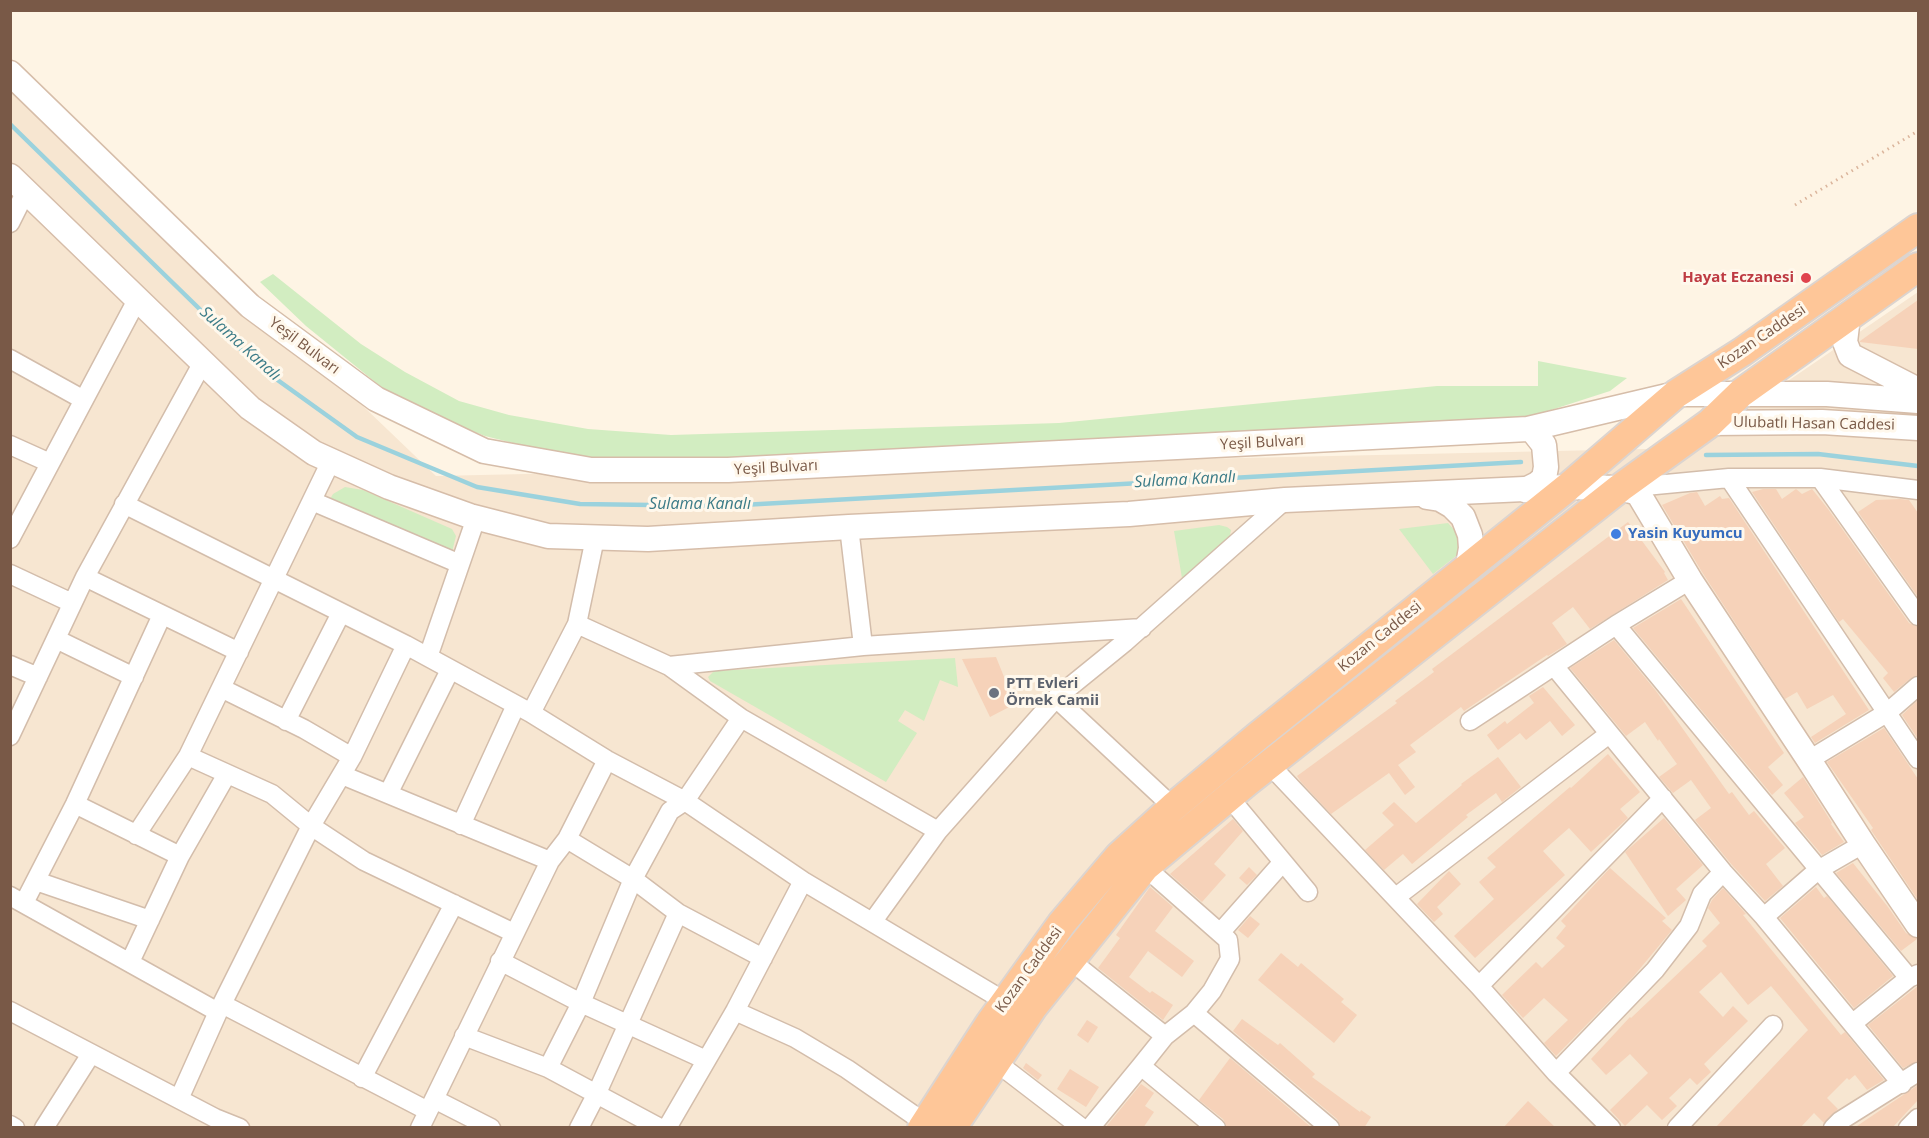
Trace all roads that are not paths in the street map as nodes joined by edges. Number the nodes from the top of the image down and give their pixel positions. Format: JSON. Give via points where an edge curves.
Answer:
{"nodes":[{"id":1,"x":10,"y":73,"type":"edge"},
{"id":2,"x":18,"y":183,"type":"edge"},
{"id":3,"x":10,"y":223,"type":"edge"},
{"id":4,"x":1918,"y":228,"type":"edge"},
{"id":5,"x":1918,"y":267,"type":"edge"},
{"id":6,"x":138,"y":298,"type":"junction"},
{"id":7,"x":1848,"y":317,"type":"junction"},
{"id":8,"x":10,"y":359,"type":"edge"},
{"id":9,"x":203,"y":362,"type":"junction"},
{"id":10,"x":1918,"y":390,"type":"edge"},
{"id":11,"x":1741,"y":393,"type":"junction"},
{"id":12,"x":1676,"y":394,"type":"junction"},
{"id":13,"x":84,"y":400,"type":"junction"},
{"id":14,"x":1918,"y":401,"type":"edge"},
{"id":15,"x":1710,"y":423,"type":"junction"},
{"id":16,"x":1918,"y":428,"type":"edge"},
{"id":17,"x":1528,"y":429,"type":"junction"},
{"id":18,"x":10,"y":445,"type":"edge"},
{"id":19,"x":331,"y":461,"type":"junction"},
{"id":20,"x":50,"y":463,"type":"junction"},
{"id":21,"x":1729,"y":478,"type":"junction"},
{"id":22,"x":1820,"y":478,"type":"junction"},
{"id":23,"x":1568,"y":487,"type":"junction"},
{"id":24,"x":1620,"y":488,"type":"junction"},
{"id":25,"x":1525,"y":490,"type":"junction"},
{"id":26,"x":1917,"y":491,"type":"edge"},
{"id":27,"x":1419,"y":495,"type":"junction"},
{"id":28,"x":1285,"y":500,"type":"junction"},
{"id":29,"x":312,"y":501,"type":"junction"},
{"id":30,"x":124,"y":504,"type":"junction"},
{"id":31,"x":476,"y":518,"type":"junction"},
{"id":32,"x":849,"y":527,"type":"junction"},
{"id":33,"x":595,"y":538,"type":"junction"},
{"id":34,"x":10,"y":539,"type":"edge"},
{"id":35,"x":460,"y":564,"type":"junction"},
{"id":36,"x":1468,"y":565,"type":"junction"},
{"id":37,"x":10,"y":574,"type":"edge"},
{"id":38,"x":85,"y":577,"type":"junction"},
{"id":39,"x":274,"y":580,"type":"junction"},
{"id":40,"x":1690,"y":580,"type":"junction"},
{"id":41,"x":72,"y":603,"type":"junction"},
{"id":42,"x":341,"y":613,"type":"junction"},
{"id":43,"x":162,"y":615,"type":"junction"},
{"id":44,"x":1918,"y":616,"type":"edge"},
{"id":45,"x":578,"y":624,"type":"junction"},
{"id":46,"x":1616,"y":625,"type":"junction"},
{"id":47,"x":1142,"y":628,"type":"junction"},
{"id":48,"x":56,"y":639,"type":"junction"},
{"id":49,"x":406,"y":645,"type":"junction"},
{"id":50,"x":863,"y":646,"type":"junction"},
{"id":51,"x":239,"y":652,"type":"junction"},
{"id":52,"x":428,"y":657,"type":"junction"},
{"id":53,"x":10,"y":664,"type":"edge"},
{"id":54,"x":669,"y":666,"type":"junction"},
{"id":55,"x":1554,"y":666,"type":"junction"},
{"id":56,"x":450,"y":670,"type":"junction"},
{"id":57,"x":38,"y":677,"type":"junction"},
{"id":58,"x":134,"y":677,"type":"junction"},
{"id":59,"x":1918,"y":686,"type":"edge"},
{"id":60,"x":221,"y":688,"type":"junction"},
{"id":61,"x":1056,"y":698,"type":"junction"},
{"id":62,"x":523,"y":709,"type":"junction"},
{"id":63,"x":1888,"y":712,"type":"junction"},
{"id":64,"x":741,"y":718,"type":"junction"},
{"id":65,"x":286,"y":721,"type":"junction"},
{"id":66,"x":1470,"y":721,"type":"dead end"},
{"id":67,"x":1610,"y":734,"type":"junction"},
{"id":68,"x":10,"y":736,"type":"edge"},
{"id":69,"x":188,"y":756,"type":"junction"},
{"id":70,"x":352,"y":757,"type":"junction"},
{"id":71,"x":1918,"y":759,"type":"edge"},
{"id":72,"x":607,"y":760,"type":"junction"},
{"id":73,"x":1809,"y":760,"type":"junction"},
{"id":74,"x":1269,"y":764,"type":"junction"},
{"id":75,"x":227,"y":774,"type":"junction"},
{"id":76,"x":342,"y":775,"type":"junction"},
{"id":77,"x":388,"y":794,"type":"junction"},
{"id":78,"x":1229,"y":797,"type":"junction"},
{"id":79,"x":1663,"y":798,"type":"junction"},
{"id":80,"x":685,"y":801,"type":"junction"},
{"id":81,"x":75,"y":804,"type":"junction"},
{"id":82,"x":1173,"y":807,"type":"junction"},
{"id":83,"x":461,"y":825,"type":"junction"},
{"id":84,"x":311,"y":826,"type":"junction"},
{"id":85,"x":938,"y":831,"type":"junction"},
{"id":86,"x":136,"y":835,"type":"junction"},
{"id":87,"x":567,"y":839,"type":"junction"},
{"id":88,"x":1863,"y":844,"type":"junction"},
{"id":89,"x":180,"y":856,"type":"junction"},
{"id":90,"x":550,"y":861,"type":"junction"},
{"id":91,"x":1282,"y":862,"type":"junction"},
{"id":92,"x":1145,"y":867,"type":"junction"},
{"id":93,"x":1818,"y":870,"type":"junction"},
{"id":94,"x":1722,"y":872,"type":"junction"},
{"id":95,"x":633,"y":879,"type":"junction"},
{"id":96,"x":36,"y":881,"type":"junction"},
{"id":97,"x":803,"y":881,"type":"junction"},
{"id":98,"x":1308,"y":892,"type":"dead end"},
{"id":99,"x":1396,"y":897,"type":"junction"},
{"id":100,"x":17,"y":900,"type":"edge"},
{"id":101,"x":454,"y":904,"type":"junction"},
{"id":102,"x":678,"y":913,"type":"junction"},
{"id":103,"x":1764,"y":917,"type":"junction"},
{"id":104,"x":150,"y":920,"type":"junction"},
{"id":105,"x":873,"y":921,"type":"junction"},
{"id":106,"x":1918,"y":925,"type":"edge"},
{"id":107,"x":514,"y":933,"type":"junction"},
{"id":108,"x":1220,"y":933,"type":"junction"},
{"id":109,"x":762,"y":958,"type":"junction"},
{"id":110,"x":500,"y":961,"type":"junction"},
{"id":111,"x":1071,"y":961,"type":"junction"},
{"id":112,"x":130,"y":962,"type":"junction"},
{"id":113,"x":1914,"y":976,"type":"edge"},
{"id":114,"x":1479,"y":986,"type":"junction"},
{"id":115,"x":1006,"y":1002,"type":"junction"},
{"id":116,"x":581,"y":1003,"type":"junction"},
{"id":117,"x":220,"y":1008,"type":"junction"},
{"id":118,"x":10,"y":1011,"type":"edge"},
{"id":119,"x":735,"y":1011,"type":"junction"},
{"id":120,"x":1194,"y":1013,"type":"junction"},
{"id":121,"x":1853,"y":1023,"type":"junction"},
{"id":122,"x":628,"y":1024,"type":"junction"},
{"id":123,"x":1773,"y":1025,"type":"dead end"},
{"id":124,"x":464,"y":1036,"type":"junction"},
{"id":125,"x":1165,"y":1036,"type":"junction"},
{"id":126,"x":91,"y":1054,"type":"junction"},
{"id":127,"x":706,"y":1060,"type":"junction"},
{"id":128,"x":996,"y":1062,"type":"junction"},
{"id":129,"x":1142,"y":1066,"type":"junction"},
{"id":130,"x":548,"y":1068,"type":"junction"},
{"id":131,"x":1918,"y":1072,"type":"edge"},
{"id":132,"x":1556,"y":1073,"type":"junction"},
{"id":133,"x":362,"y":1078,"type":"junction"},
{"id":134,"x":1902,"y":1084,"type":"junction"},
{"id":135,"x":597,"y":1095,"type":"junction"},
{"id":136,"x":179,"y":1099,"type":"junction"},
{"id":137,"x":427,"y":1113,"type":"edge"},
{"id":138,"x":1918,"y":1118,"type":"edge"},
{"id":139,"x":213,"y":1123,"type":"edge"},
{"id":140,"x":10,"y":1125,"type":"edge"},
{"id":141,"x":923,"y":1125,"type":"edge"},
{"id":142,"x":15,"y":1128,"type":"edge"},
{"id":143,"x":44,"y":1128,"type":"edge"},
{"id":144,"x":240,"y":1128,"type":"edge"},
{"id":145,"x":491,"y":1128,"type":"edge"},
{"id":146,"x":579,"y":1128,"type":"edge"},
{"id":147,"x":660,"y":1128,"type":"edge"},
{"id":148,"x":667,"y":1128,"type":"edge"},
{"id":149,"x":952,"y":1128,"type":"edge"},
{"id":150,"x":1082,"y":1128,"type":"edge"},
{"id":151,"x":1090,"y":1128,"type":"edge"},
{"id":152,"x":1216,"y":1128,"type":"edge"},
{"id":153,"x":1330,"y":1128,"type":"edge"},
{"id":154,"x":1611,"y":1128,"type":"edge"},
{"id":155,"x":1677,"y":1128,"type":"edge"},
{"id":156,"x":1833,"y":1128,"type":"edge"},
{"id":157,"x":1908,"y":1128,"type":"edge"}],
"edges":[{"from":1,"to":17,"type":"main road","name":"Yeşil Bulvarı","via":[[250,306],[376,399],[484,451],[591,470],[728,470]]},
{"from":2,"to":3,"type":"street"},
{"from":2,"to":6,"type":"main road"},
{"from":4,"to":12,"type":"highway","name":"Kozan Caddesi"},
{"from":5,"to":7,"type":"highway","name":"Kozan Caddesi"},
{"from":6,"to":9,"type":"main road"},
{"from":6,"to":13,"type":"street"},
{"from":7,"to":10,"type":"main road","via":[[1845,342],[1850,355]]},
{"from":7,"to":11,"type":"highway","name":"Kozan Caddesi"},
{"from":8,"to":13,"type":"street"},
{"from":9,"to":19,"type":"main road","via":[[250,408]]},
{"from":9,"to":30,"type":"street"},
{"from":11,"to":12,"type":"main road","name":"Yeşil Bulvarı"},
{"from":11,"to":14,"type":"main road","name":"Yeşil Bulvarı"},
{"from":11,"to":15,"type":"highway","name":"Kozan Caddesi"},
{"from":12,"to":17,"type":"main road","name":"Yeşil Bulvarı"},
{"from":12,"to":23,"type":"highway","name":"Kozan Caddesi"},
{"from":13,"to":20,"type":"street"},
{"from":15,"to":16,"type":"main road","name":"Ulubatlı Hasan Caddesi","via":[[1822,422]]},
{"from":15,"to":24,"type":"highway","name":"Kozan Caddesi"},
{"from":17,"to":25,"type":"main road","via":[[1544,445],[1546,467],[1544,478]]},
{"from":18,"to":20,"type":"street"},
{"from":19,"to":29,"type":"street"},
{"from":19,"to":31,"type":"main road"},
{"from":20,"to":34,"type":"street"},
{"from":21,"to":22,"type":"street"},
{"from":21,"to":24,"type":"street"},
{"from":21,"to":63,"type":"street"},
{"from":22,"to":26,"type":"street"},
{"from":22,"to":44,"type":"street"},
{"from":23,"to":24,"type":"main road"},
{"from":23,"to":25,"type":"main road"},
{"from":23,"to":36,"type":"highway","name":"Kozan Caddesi"},
{"from":24,"to":40,"type":"main road","via":[[1638,493]]},
{"from":24,"to":74,"type":"highway","name":"Kozan Caddesi"},
{"from":25,"to":27,"type":"main road"},
{"from":27,"to":28,"type":"main road"},
{"from":27,"to":36,"type":"main road","via":[[1440,499],[1463,517],[1470,535]]},
{"from":28,"to":32,"type":"main road","via":[[1129,514]]},
{"from":28,"to":47,"type":"street"},
{"from":29,"to":35,"type":"street"},
{"from":29,"to":39,"type":"street"},
{"from":30,"to":38,"type":"street"},
{"from":30,"to":39,"type":"street"},
{"from":31,"to":33,"type":"main road","via":[[548,536]]},
{"from":31,"to":35,"type":"street"},
{"from":32,"to":33,"type":"main road","via":[[648,539]]},
{"from":32,"to":50,"type":"street"},
{"from":33,"to":45,"type":"street"},
{"from":35,"to":52,"type":"street"},
{"from":36,"to":82,"type":"highway","name":"Kozan Caddesi"},
{"from":37,"to":41,"type":"street"},
{"from":38,"to":41,"type":"street"},
{"from":38,"to":43,"type":"street"},
{"from":39,"to":42,"type":"street"},
{"from":39,"to":51,"type":"street"},
{"from":40,"to":46,"type":"street"},
{"from":40,"to":73,"type":"main road"},
{"from":41,"to":48,"type":"street"},
{"from":42,"to":49,"type":"street"},
{"from":42,"to":65,"type":"street"},
{"from":43,"to":51,"type":"street"},
{"from":43,"to":58,"type":"street"},
{"from":45,"to":54,"type":"street"},
{"from":45,"to":62,"type":"street"},
{"from":46,"to":55,"type":"street"},
{"from":46,"to":93,"type":"street"},
{"from":47,"to":50,"type":"street"},
{"from":47,"to":61,"type":"street"},
{"from":48,"to":57,"type":"street"},
{"from":48,"to":58,"type":"street"},
{"from":49,"to":52,"type":"street"},
{"from":49,"to":70,"type":"street"},
{"from":50,"to":54,"type":"street"},
{"from":51,"to":60,"type":"street"},
{"from":52,"to":56,"type":"street"},
{"from":53,"to":57,"type":"street"},
{"from":54,"to":64,"type":"street"},
{"from":55,"to":66,"type":"street"},
{"from":55,"to":67,"type":"street"},
{"from":56,"to":62,"type":"street"},
{"from":56,"to":77,"type":"street"},
{"from":57,"to":68,"type":"street"},
{"from":58,"to":81,"type":"street"},
{"from":59,"to":63,"type":"street"},
{"from":60,"to":65,"type":"street"},
{"from":60,"to":69,"type":"street"},
{"from":61,"to":82,"type":"street"},
{"from":61,"to":85,"type":"street"},
{"from":62,"to":72,"type":"street"},
{"from":62,"to":83,"type":"street"},
{"from":63,"to":71,"type":"street"},
{"from":63,"to":73,"type":"street"},
{"from":64,"to":80,"type":"street"},
{"from":64,"to":85,"type":"street"},
{"from":65,"to":70,"type":"street"},
{"from":67,"to":79,"type":"street"},
{"from":67,"to":99,"type":"street"},
{"from":69,"to":75,"type":"street"},
{"from":69,"to":86,"type":"street"},
{"from":70,"to":76,"type":"street"},
{"from":72,"to":80,"type":"street"},
{"from":72,"to":87,"type":"street"},
{"from":73,"to":88,"type":"main road"},
{"from":74,"to":78,"type":"highway","name":"Kozan Caddesi"},
{"from":74,"to":99,"type":"street"},
{"from":75,"to":84,"type":"street","via":[[272,794]]},
{"from":75,"to":89,"type":"street"},
{"from":76,"to":77,"type":"street"},
{"from":76,"to":84,"type":"street"},
{"from":77,"to":83,"type":"street"},
{"from":78,"to":91,"type":"street"},
{"from":78,"to":92,"type":"highway","name":"Kozan Caddesi"},
{"from":79,"to":94,"type":"street"},
{"from":79,"to":114,"type":"street"},
{"from":80,"to":95,"type":"street","via":[[670,811]]},
{"from":80,"to":97,"type":"street"},
{"from":81,"to":86,"type":"street"},
{"from":81,"to":96,"type":"street"},
{"from":82,"to":115,"type":"highway","name":"Kozan Caddesi","via":[[1119,856],[1062,923]]},
{"from":83,"to":90,"type":"street"},
{"from":84,"to":101,"type":"street","via":[[364,861]]},
{"from":84,"to":117,"type":"street"},
{"from":85,"to":105,"type":"street"},
{"from":86,"to":89,"type":"street"},
{"from":87,"to":90,"type":"street"},
{"from":87,"to":95,"type":"street"},
{"from":88,"to":93,"type":"street"},
{"from":88,"to":106,"type":"main road"},
{"from":89,"to":104,"type":"street"},
{"from":90,"to":107,"type":"street"},
{"from":91,"to":98,"type":"street"},
{"from":91,"to":108,"type":"street"},
{"from":92,"to":108,"type":"street"},
{"from":92,"to":111,"type":"highway","name":"Kozan Caddesi"},
{"from":93,"to":103,"type":"street"},
{"from":93,"to":113,"type":"street"},
{"from":94,"to":103,"type":"street"},
{"from":94,"to":132,"type":"street","via":[[1701,894],[1689,926],[1654,970]]},
{"from":95,"to":102,"type":"street"},
{"from":95,"to":116,"type":"street"},
{"from":96,"to":100,"type":"street"},
{"from":96,"to":104,"type":"street"},
{"from":97,"to":105,"type":"street"},
{"from":97,"to":109,"type":"street"},
{"from":99,"to":114,"type":"street"},
{"from":100,"to":112,"type":"street"},
{"from":101,"to":107,"type":"street"},
{"from":101,"to":133,"type":"street"},
{"from":102,"to":109,"type":"street"},
{"from":102,"to":122,"type":"street"},
{"from":103,"to":121,"type":"street"},
{"from":104,"to":112,"type":"street"},
{"from":105,"to":115,"type":"street"},
{"from":107,"to":110,"type":"street"},
{"from":108,"to":120,"type":"street","via":[[1228,940],[1230,959]]},
{"from":109,"to":119,"type":"street"},
{"from":110,"to":116,"type":"street"},
{"from":110,"to":124,"type":"street"},
{"from":111,"to":125,"type":"street"},
{"from":111,"to":128,"type":"highway","name":"Kozan Caddesi","via":[[1033,1007]]},
{"from":112,"to":117,"type":"street"},
{"from":113,"to":121,"type":"street"},
{"from":114,"to":132,"type":"street"},
{"from":115,"to":141,"type":"highway","name":"Kozan Caddesi"},
{"from":116,"to":122,"type":"street"},
{"from":116,"to":130,"type":"street"},
{"from":117,"to":133,"type":"street"},
{"from":117,"to":136,"type":"street"},
{"from":118,"to":126,"type":"street"},
{"from":119,"to":127,"type":"street"},
{"from":119,"to":141,"type":"street","via":[[813,1048]]},
{"from":120,"to":125,"type":"street"},
{"from":120,"to":153,"type":"street"},
{"from":121,"to":134,"type":"street"},
{"from":122,"to":127,"type":"street"},
{"from":122,"to":135,"type":"street"},
{"from":123,"to":155,"type":"street"},
{"from":124,"to":130,"type":"street"},
{"from":124,"to":137,"type":"street"},
{"from":125,"to":129,"type":"street"},
{"from":126,"to":136,"type":"street"},
{"from":126,"to":143,"type":"street"},
{"from":127,"to":148,"type":"street"},
{"from":128,"to":149,"type":"highway","name":"Kozan Caddesi"},
{"from":128,"to":150,"type":"street"},
{"from":129,"to":151,"type":"street"},
{"from":129,"to":152,"type":"street"},
{"from":130,"to":135,"type":"street"},
{"from":131,"to":134,"type":"street"},
{"from":132,"to":154,"type":"street"},
{"from":133,"to":137,"type":"street"},
{"from":134,"to":156,"type":"street"},
{"from":135,"to":146,"type":"street"},
{"from":135,"to":147,"type":"street"},
{"from":136,"to":139,"type":"street"},
{"from":137,"to":145,"type":"street"},
{"from":138,"to":157,"type":"street"},
{"from":139,"to":144,"type":"street"},
{"from":140,"to":142,"type":"street"}]}
